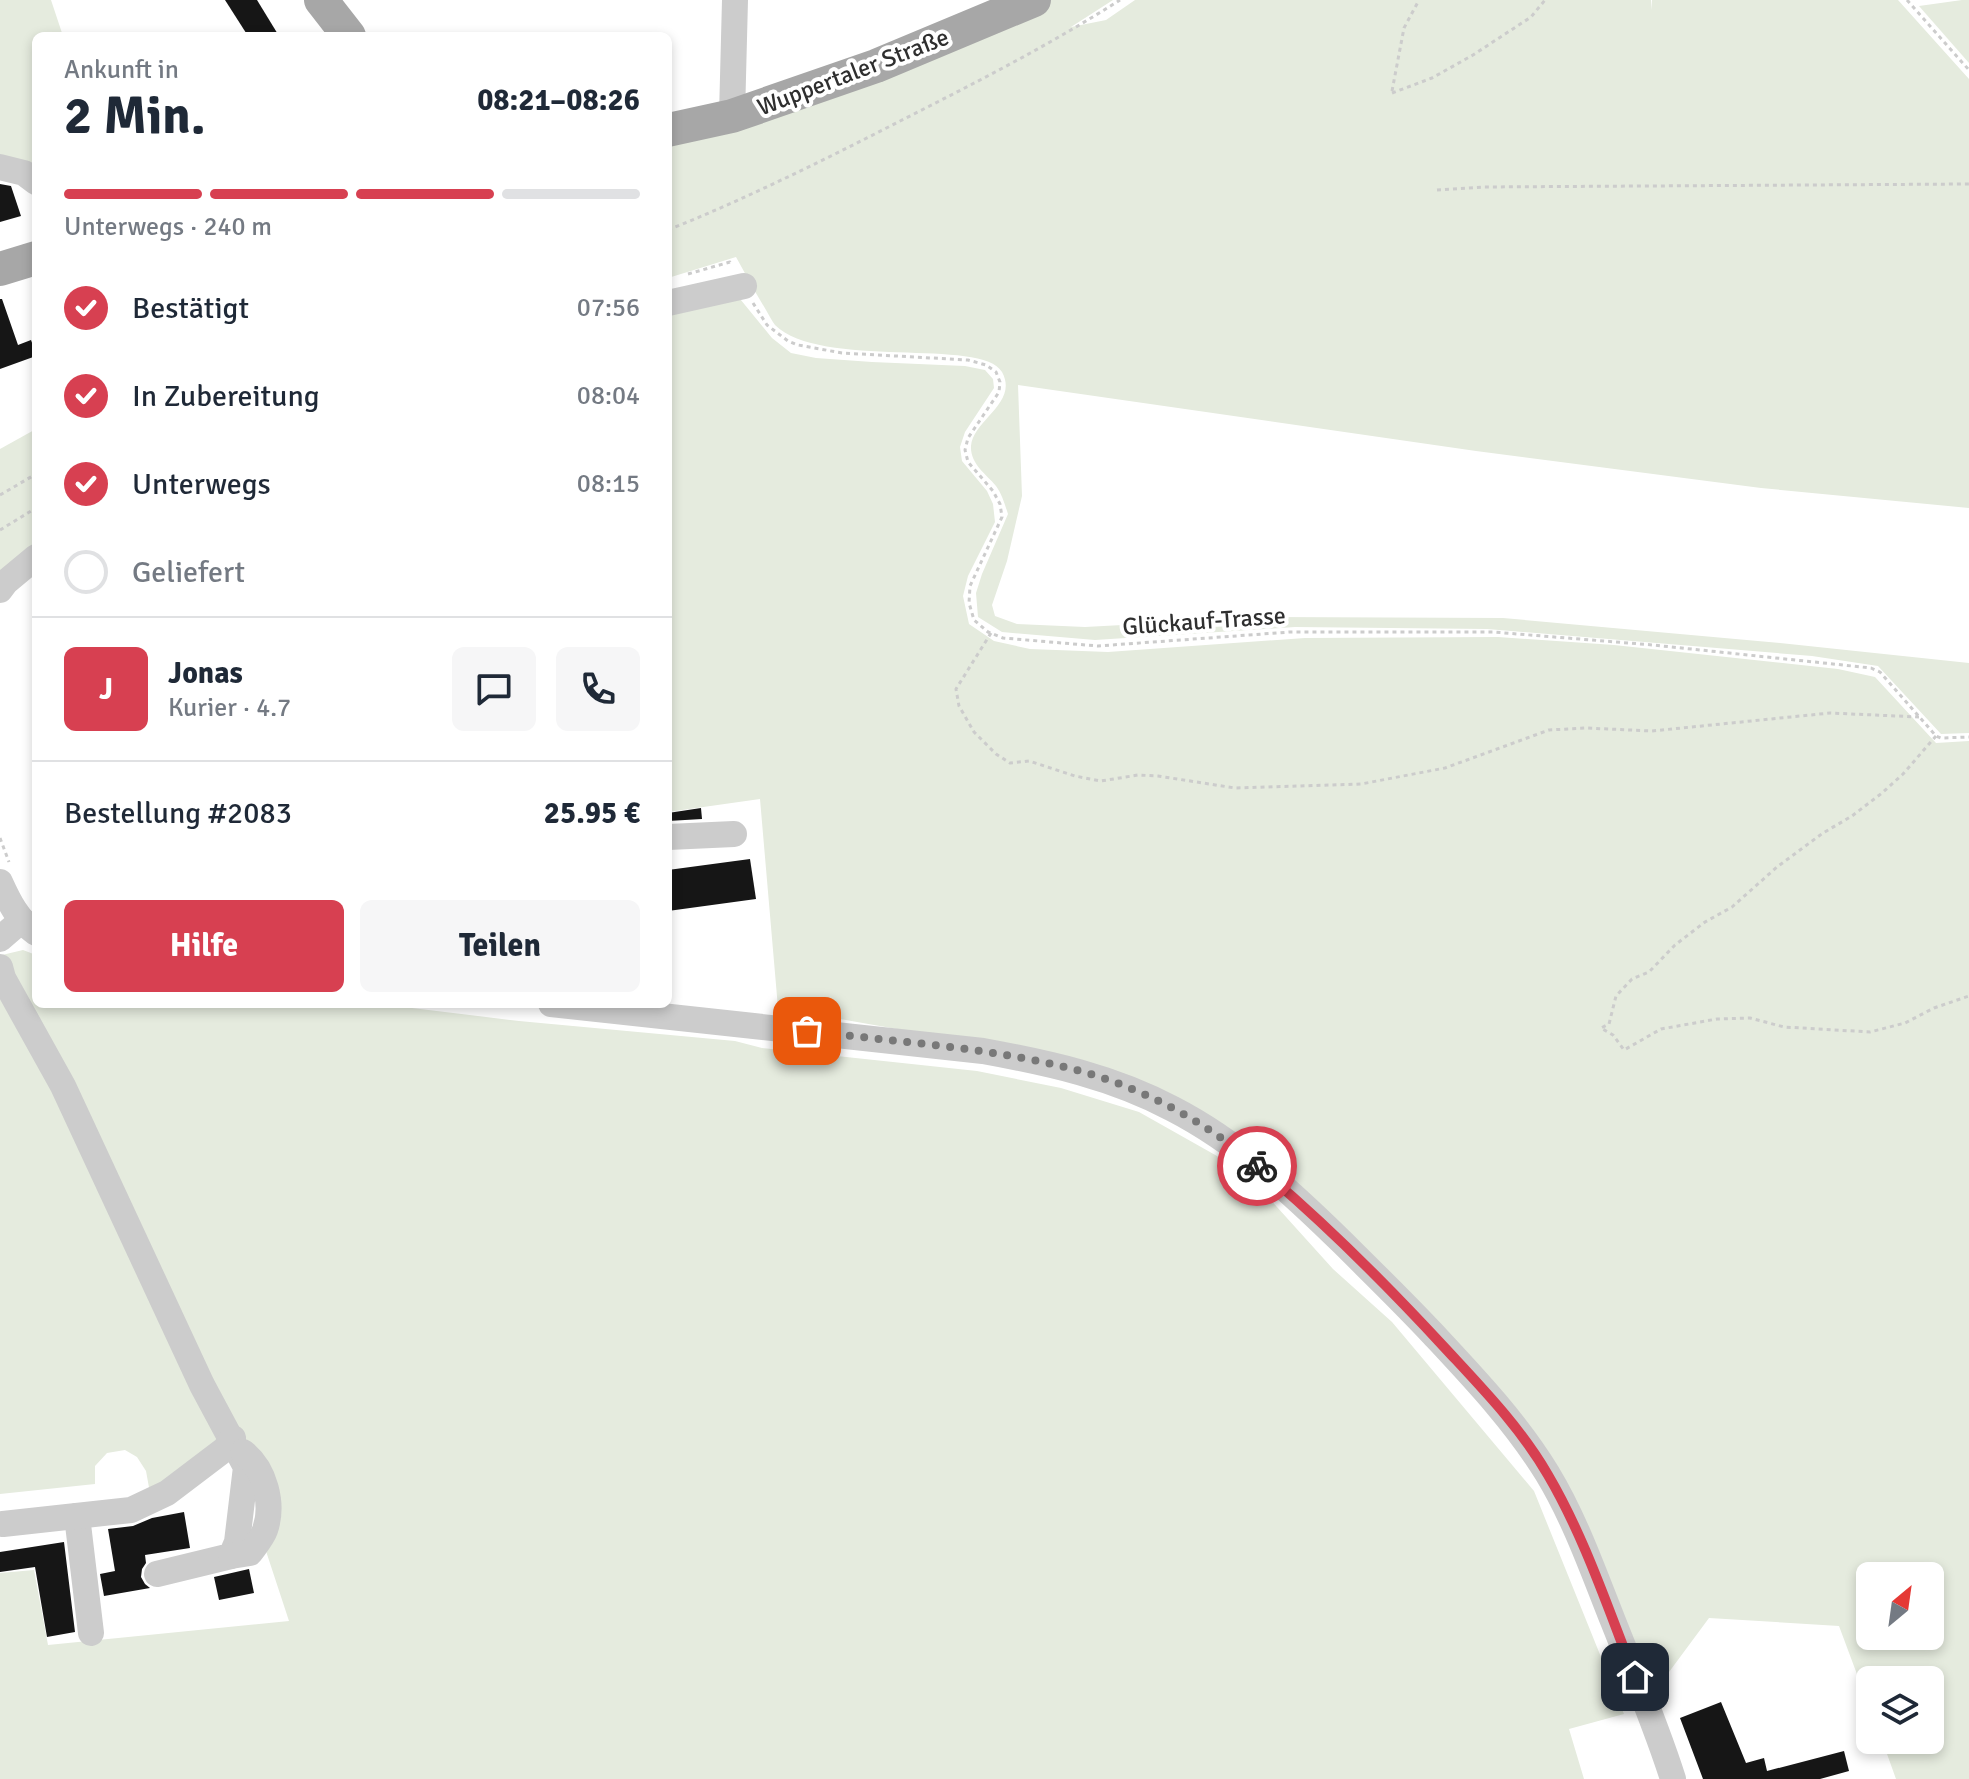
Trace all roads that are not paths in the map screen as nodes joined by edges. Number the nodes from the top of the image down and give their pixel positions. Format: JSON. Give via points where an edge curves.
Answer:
{"nodes":[{"id":1,"x":321,"y":0,"type":"edge"},
{"id":2,"x":735,"y":0,"type":"edge"},
{"id":3,"x":1034,"y":0,"type":"edge"},
{"id":4,"x":346,"y":32,"type":"edge"},
{"id":5,"x":732,"y":116,"type":"junction"},
{"id":6,"x":672,"y":129,"type":"edge"},
{"id":7,"x":0,"y":167,"type":"edge"},
{"id":8,"x":32,"y":179,"type":"edge"},
{"id":9,"x":32,"y":259,"type":"edge"},
{"id":10,"x":0,"y":269,"type":"edge"},
{"id":11,"x":748,"y":292,"type":"road end"},
{"id":12,"x":672,"y":302,"type":"edge"},
{"id":13,"x":32,"y":560,"type":"edge"},
{"id":14,"x":0,"y":590,"type":"edge"},
{"id":15,"x":734,"y":834,"type":"dead end"},
{"id":16,"x":672,"y":837,"type":"edge"},
{"id":17,"x":17,"y":909,"type":"edge"},
{"id":18,"x":0,"y":939,"type":"edge"},
{"id":19,"x":0,"y":967,"type":"edge"},
{"id":20,"x":587,"y":1008,"type":"edge"},
{"id":21,"x":235,"y":1443,"type":"junction"},
{"id":22,"x":77,"y":1516,"type":"junction"},
{"id":23,"x":3,"y":1524,"type":"dead end"},
{"id":24,"x":157,"y":1574,"type":"dead end"},
{"id":25,"x":91,"y":1633,"type":"dead end"},
{"id":26,"x":1673,"y":1779,"type":"edge"}],
"edges":[{"from":1,"to":4,"type":"main road"},
{"from":2,"to":5,"type":"street"},
{"from":3,"to":5,"type":"main road","name":"Wuppertaler Straße","via":[[876,66]]},
{"from":5,"to":6,"type":"main road","name":"Wuppertaler Straße"},
{"from":7,"to":8,"type":"street"},
{"from":9,"to":10,"type":"main road"},
{"from":11,"to":12,"type":"street"},
{"from":13,"to":14,"type":"street"},
{"from":15,"to":16,"type":"street"},
{"from":17,"to":18,"type":"street"},
{"from":19,"to":21,"type":"street"},
{"from":20,"to":26,"type":"street","via":[[1039,1061],[1130,1088],[1240,1151],[1300,1201],[1400,1299],[1525,1440],[1578,1533]]},
{"from":21,"to":22,"type":"street","via":[[167,1493],[131,1510]]},
{"from":21,"to":24,"type":"street","via":[[246,1467],[231,1556]]},
{"from":22,"to":23,"type":"street"},
{"from":22,"to":25,"type":"street"}]}
